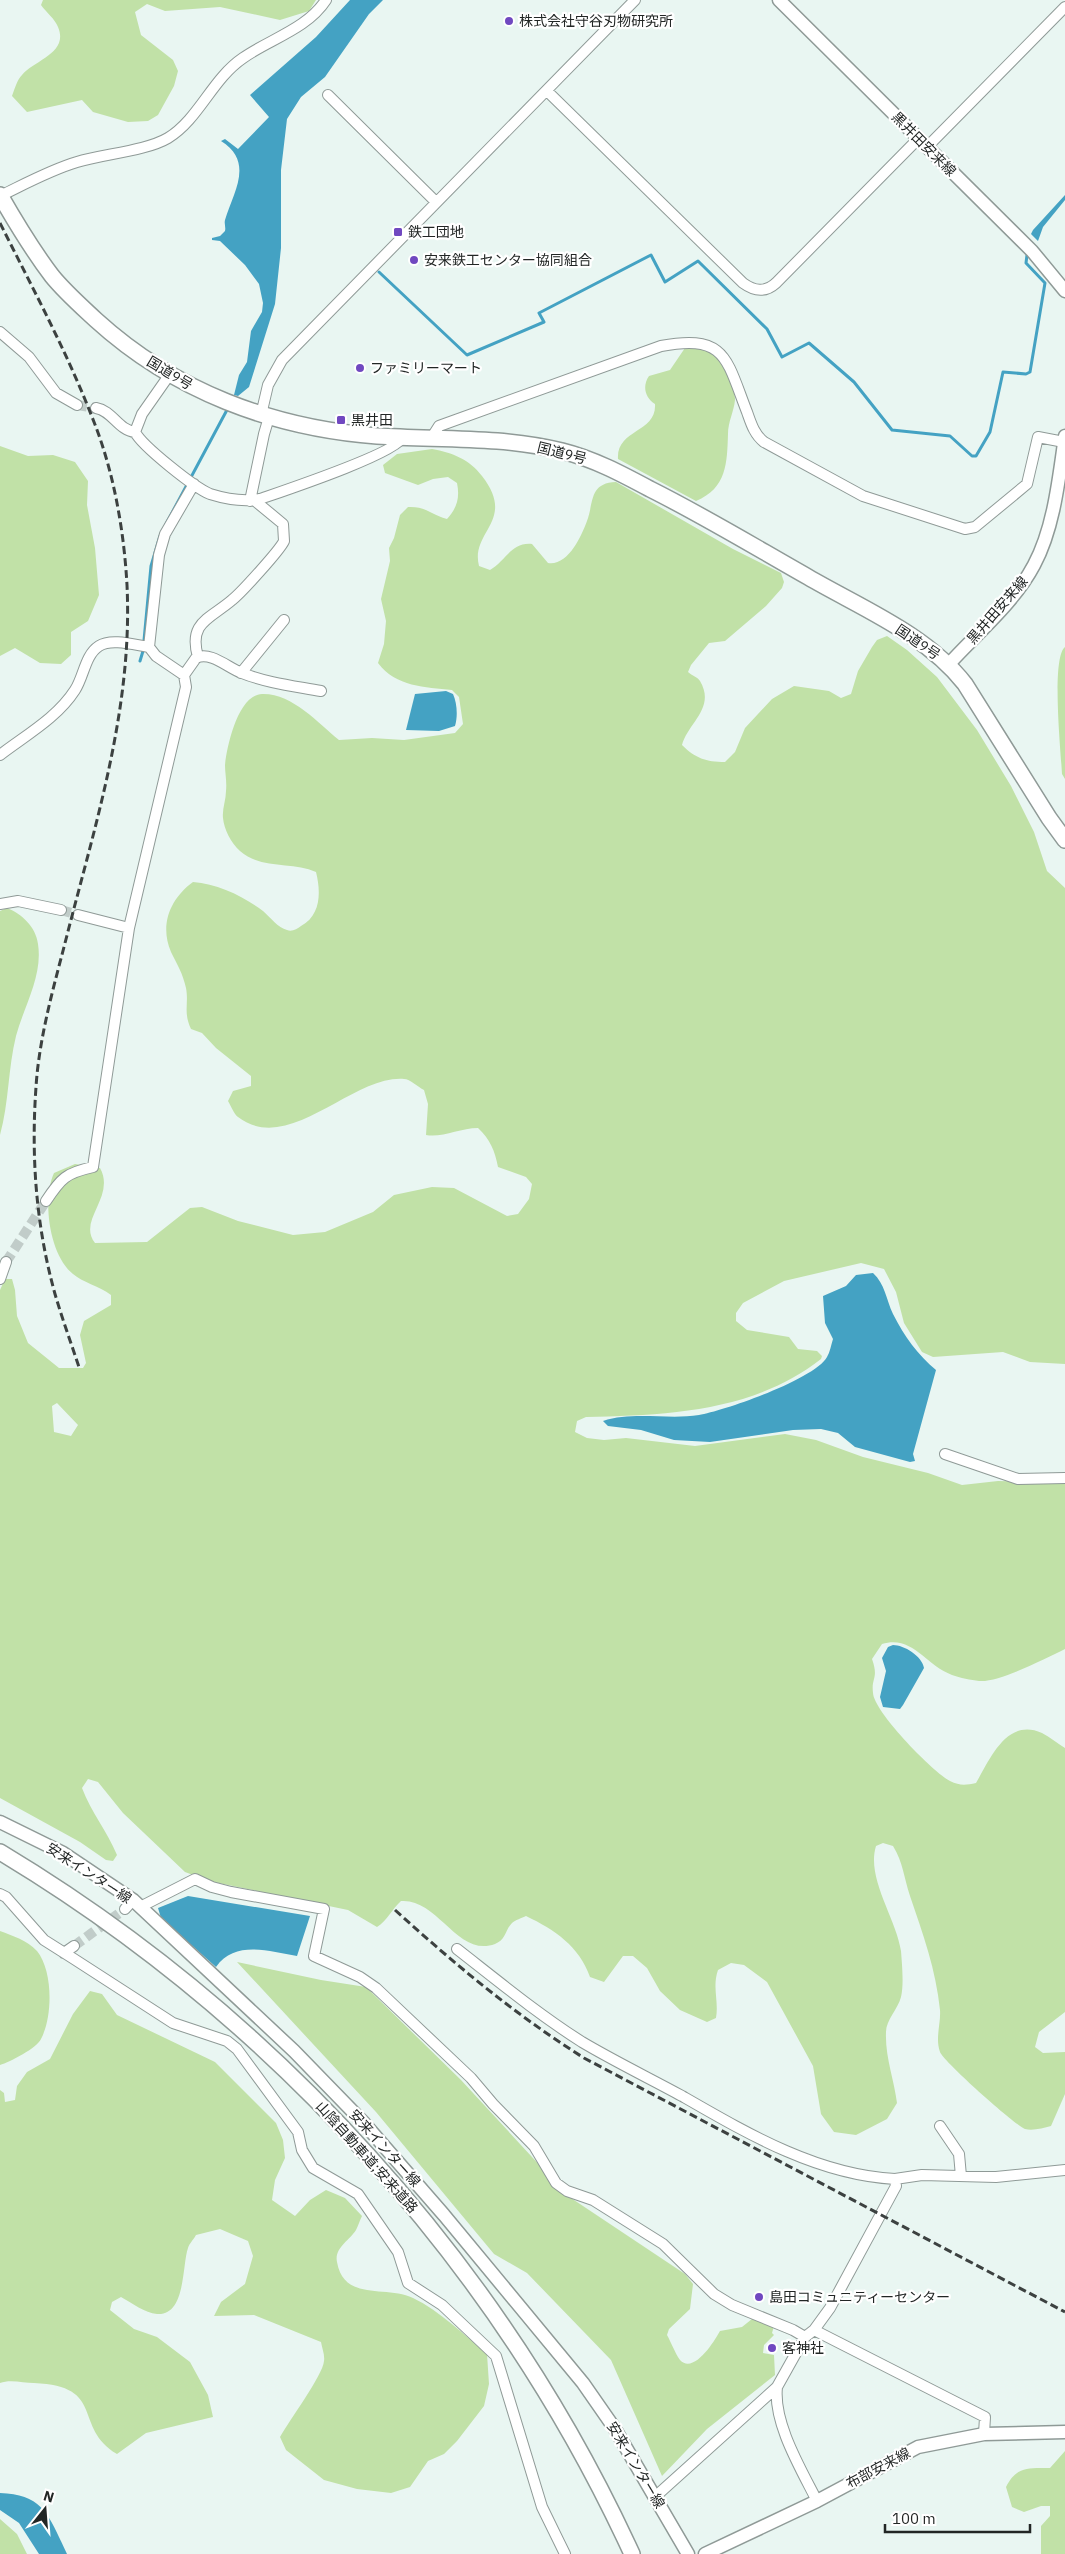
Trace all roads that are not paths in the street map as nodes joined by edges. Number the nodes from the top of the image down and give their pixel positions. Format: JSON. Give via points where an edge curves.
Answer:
{"nodes":[{"id":1,"x":326,"y":0,"type":"edge"},
{"id":2,"x":635,"y":0,"type":"edge"},
{"id":3,"x":779,"y":0,"type":"edge"},
{"id":4,"x":1065,"y":7,"type":"edge"},
{"id":5,"x":547,"y":90,"type":"junction"},
{"id":6,"x":328,"y":95,"type":"dead end"},
{"id":7,"x":922,"y":143,"type":"junction"},
{"id":8,"x":0,"y":196,"type":"edge"},
{"id":9,"x":436,"y":202,"type":"junction"},
{"id":10,"x":1064,"y":286,"type":"edge"},
{"id":11,"x":0,"y":332,"type":"edge"},
{"id":12,"x":170,"y":374,"type":"junction"},
{"id":13,"x":77,"y":405,"type":"tunnel mouth"},
{"id":14,"x":96,"y":408,"type":"tunnel mouth"},
{"id":15,"x":265,"y":416,"type":"junction"},
{"id":16,"x":135,"y":432,"type":"junction"},
{"id":17,"x":403,"y":437,"type":"junction"},
{"id":18,"x":432,"y":437,"type":"junction"},
{"id":19,"x":1065,"y":439,"type":"edge"},
{"id":20,"x":190,"y":481,"type":"junction"},
{"id":21,"x":252,"y":500,"type":"junction"},
{"id":22,"x":284,"y":620,"type":"dead end"},
{"id":23,"x":149,"y":647,"type":"junction"},
{"id":24,"x":198,"y":658,"type":"junction"},
{"id":25,"x":949,"y":664,"type":"junction"},
{"id":26,"x":241,"y":673,"type":"junction"},
{"id":27,"x":184,"y":675,"type":"junction"},
{"id":28,"x":321,"y":691,"type":"dead end"},
{"id":29,"x":0,"y":755,"type":"edge"},
{"id":30,"x":1065,"y":840,"type":"edge"},
{"id":31,"x":0,"y":904,"type":"edge"},
{"id":32,"x":61,"y":910,"type":"tunnel mouth"},
{"id":33,"x":78,"y":915,"type":"tunnel mouth"},
{"id":34,"x":129,"y":928,"type":"junction"},
{"id":35,"x":46,"y":1201,"type":"tunnel mouth"},
{"id":36,"x":6,"y":1262,"type":"tunnel mouth"},
{"id":37,"x":0,"y":1279,"type":"edge"},
{"id":38,"x":945,"y":1454,"type":"dead end"},
{"id":39,"x":1065,"y":1478,"type":"edge"},
{"id":40,"x":0,"y":1822,"type":"edge"},
{"id":41,"x":0,"y":1852,"type":"edge"},
{"id":42,"x":0,"y":1894,"type":"edge"},
{"id":43,"x":133,"y":1905,"type":"junction"},
{"id":44,"x":74,"y":1946,"type":"tunnel mouth"},
{"id":45,"x":457,"y":1949,"type":"dead end"},
{"id":46,"x":64,"y":1953,"type":"junction"},
{"id":47,"x":940,"y":2126,"type":"dead end"},
{"id":48,"x":1065,"y":2170,"type":"edge"},
{"id":49,"x":961,"y":2176,"type":"junction"},
{"id":50,"x":895,"y":2179,"type":"junction"},
{"id":51,"x":814,"y":2330,"type":"junction"},
{"id":52,"x":805,"y":2338,"type":"junction"},
{"id":53,"x":777,"y":2387,"type":"junction"},
{"id":54,"x":1065,"y":2432,"type":"edge"},
{"id":55,"x":984,"y":2434,"type":"junction"},
{"id":56,"x":656,"y":2496,"type":"junction"},
{"id":57,"x":816,"y":2501,"type":"junction"},
{"id":58,"x":631,"y":2551,"type":"edge"},
{"id":59,"x":565,"y":2554,"type":"edge"},
{"id":60,"x":688,"y":2554,"type":"edge"},
{"id":61,"x":704,"y":2554,"type":"edge"}],
"edges":[{"from":1,"to":8,"type":"street","via":[[309,19],[256,49],[228,70],[186,122],[169,137],[151,145],[62,167]]},
{"from":2,"to":5,"type":"street"},
{"from":3,"to":7,"type":"main road","name":"黒井田安来線"},
{"from":4,"to":7,"type":"street"},
{"from":5,"to":7,"type":"street","via":[[743,283],[758,290],[776,283]]},
{"from":5,"to":9,"type":"street"},
{"from":6,"to":9,"type":"street"},
{"from":7,"to":10,"type":"main road","name":"黒井田安来線"},
{"from":8,"to":12,"type":"highway","name":"国道9号","via":[[54,278],[121,342]]},
{"from":9,"to":15,"type":"street","via":[[282,360],[268,385]]},
{"from":11,"to":13,"type":"street","via":[[30,357],[56,393]]},
{"from":12,"to":15,"type":"highway","name":"国道9号","via":[[228,404]]},
{"from":12,"to":16,"type":"street","via":[[142,414]]},
{"from":14,"to":16,"type":"street","via":[[109,413],[124,429]]},
{"from":15,"to":17,"type":"highway","name":"国道9号","via":[[349,433]]},
{"from":15,"to":21,"type":"street"},
{"from":16,"to":20,"type":"street"},
{"from":17,"to":18,"type":"highway","name":"国道9号"},
{"from":17,"to":21,"type":"street","via":[[394,447],[357,463]]},
{"from":18,"to":19,"type":"street","via":[[438,426],[661,346],[691,341],[707,344],[720,352],[754,429],[764,442],[863,496],[965,529],[974,527],[1027,484],[1038,437]]},
{"from":18,"to":25,"type":"highway","name":"国道9号","via":[[494,440],[550,448],[595,461],[676,502],[897,628]]},
{"from":19,"to":25,"type":"main road","name":"黒井田安来線","via":[[1045,539],[1034,565],[1015,592]]},
{"from":20,"to":21,"type":"street","via":[[209,493]]},
{"from":20,"to":23,"type":"street","via":[[158,555]]},
{"from":21,"to":24,"type":"street","via":[[283,524],[284,541],[240,592],[199,627],[194,641]]},
{"from":22,"to":26,"type":"street"},
{"from":23,"to":27,"type":"street","via":[[156,656]]},
{"from":23,"to":29,"type":"street","via":[[101,644],[92,652],[75,690],[54,714]]},
{"from":24,"to":26,"type":"street","via":[[211,658]]},
{"from":24,"to":27,"type":"street"},
{"from":25,"to":30,"type":"highway","name":"国道9号"},
{"from":26,"to":28,"type":"street"},
{"from":27,"to":34,"type":"street","via":[[186,688]]},
{"from":31,"to":32,"type":"street","via":[[18,901]]},
{"from":33,"to":34,"type":"street"},
{"from":34,"to":35,"type":"street","via":[[93,1168],[71,1172],[58,1182]]},
{"from":36,"to":37,"type":"street"},
{"from":38,"to":39,"type":"street","via":[[1018,1479]]},
{"from":40,"to":43,"type":"main road","name":"安来インター線","via":[[63,1853]]},
{"from":41,"to":58,"type":"highway","name":"山陰自動車道;安来道路","via":[[47,1880],[171,1970],[234,2022],[349,2134],[430,2230],[503,2327],[568,2430]]},
{"from":42,"to":46,"type":"street","via":[[44,1940]]},
{"from":43,"to":52,"type":"street","via":[[194,1879],[231,1892],[324,1909],[314,1956],[376,1988],[458,2064],[534,2146],[556,2183],[567,2191],[593,2200],[663,2244],[714,2294]]},
{"from":43,"to":56,"type":"main road","name":"安来インター線","via":[[294,2051],[369,2129],[583,2383]]},
{"from":44,"to":46,"type":"street"},
{"from":45,"to":50,"type":"street","via":[[582,2042],[755,2136],[839,2171],[868,2178]]},
{"from":46,"to":59,"type":"street","via":[[173,2022],[228,2040],[298,2132],[302,2150],[313,2168],[358,2194],[398,2252],[408,2284],[442,2305],[496,2356],[542,2507]]},
{"from":47,"to":49,"type":"street","via":[[959,2154]]},
{"from":48,"to":49,"type":"street","via":[[996,2177]]},
{"from":49,"to":50,"type":"street","via":[[922,2175]]},
{"from":50,"to":51,"type":"street","via":[[896,2186],[873,2230],[830,2308]]},
{"from":51,"to":52,"type":"street"},
{"from":51,"to":55,"type":"street","via":[[985,2417]]},
{"from":52,"to":53,"type":"street"},
{"from":53,"to":56,"type":"street"},
{"from":53,"to":57,"type":"street","via":[[779,2418]]},
{"from":54,"to":55,"type":"main road","name":"布部安来線"},
{"from":55,"to":57,"type":"main road","name":"布部安来線","via":[[918,2447]]},
{"from":56,"to":60,"type":"main road","name":"安来インター線"},
{"from":57,"to":61,"type":"main road","name":"布部安来線"}]}
